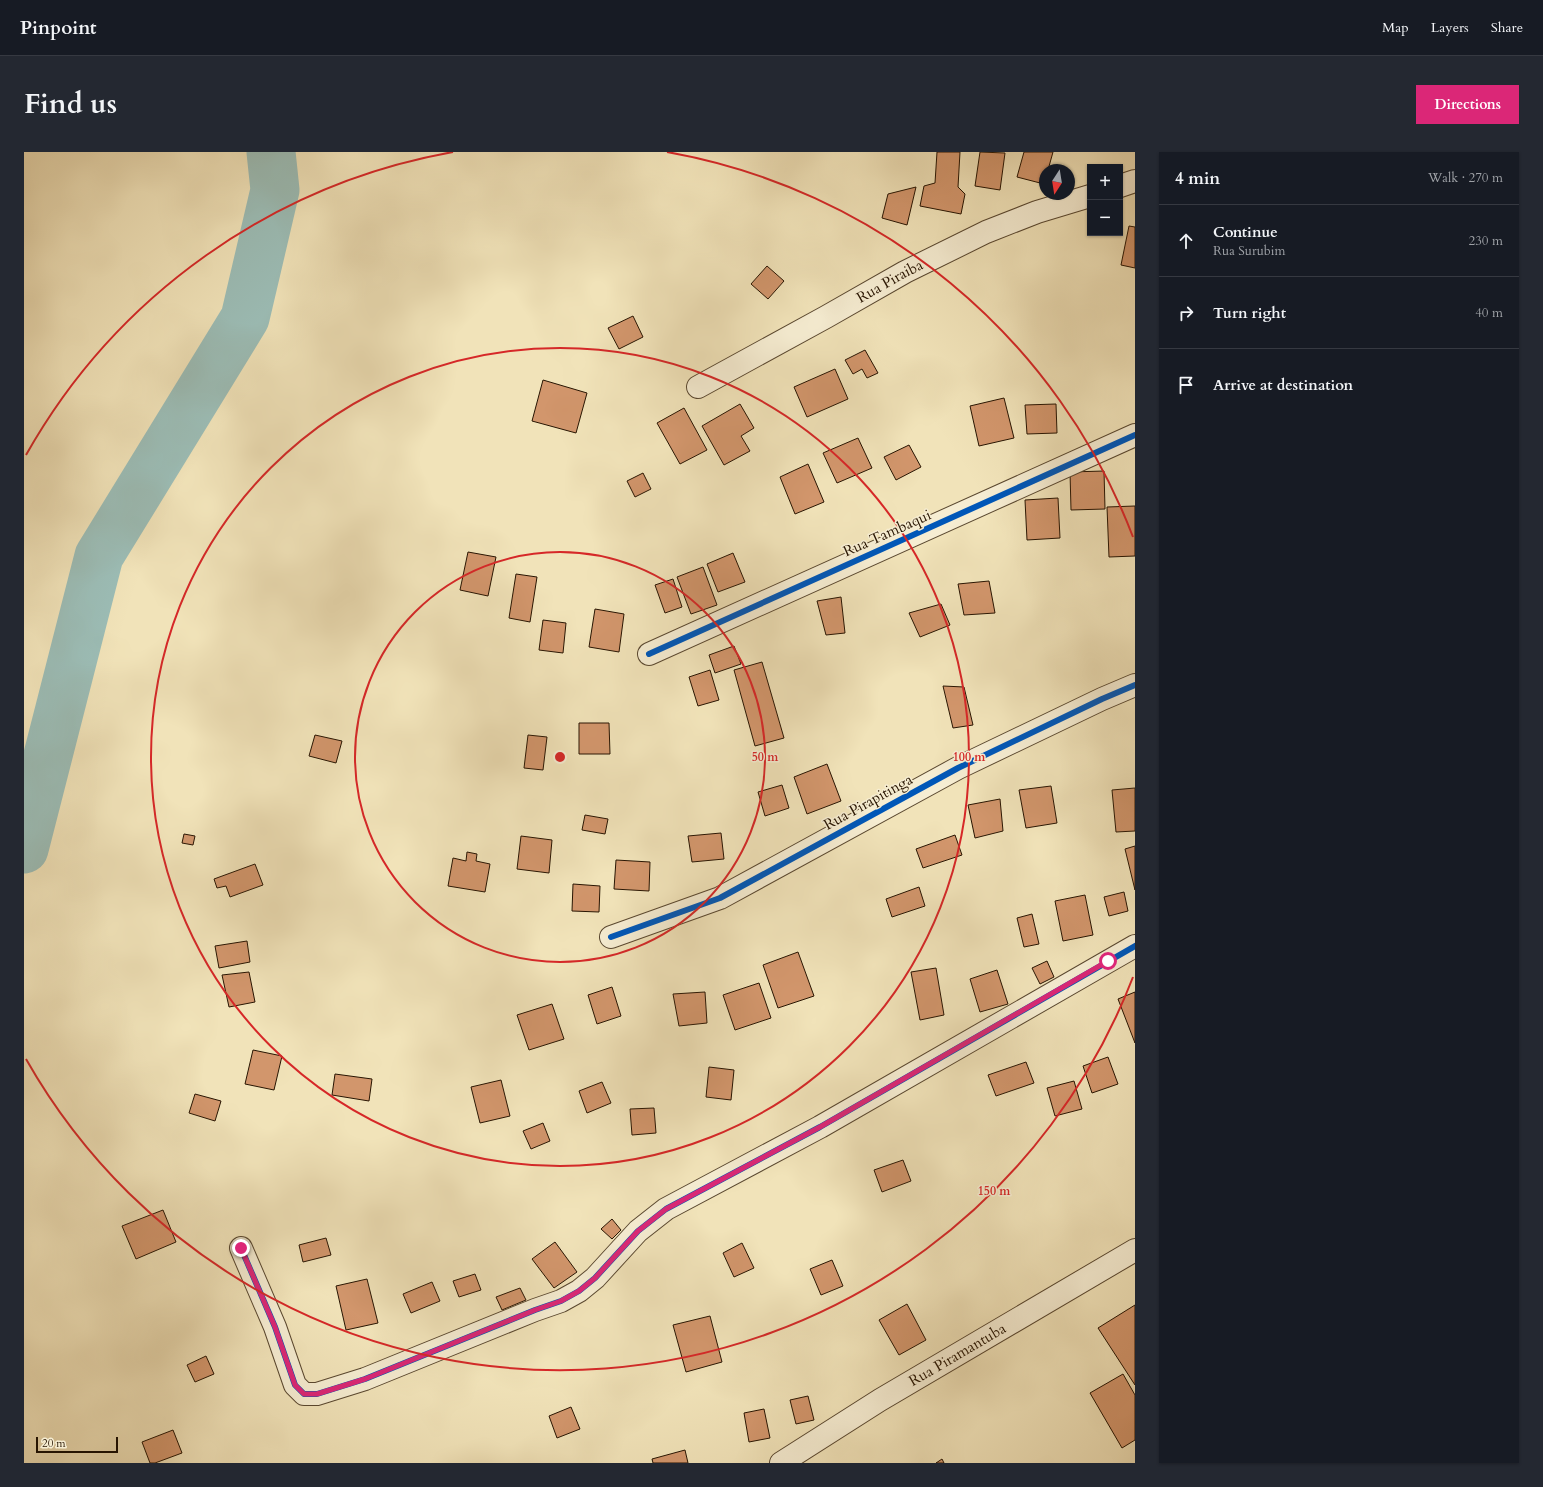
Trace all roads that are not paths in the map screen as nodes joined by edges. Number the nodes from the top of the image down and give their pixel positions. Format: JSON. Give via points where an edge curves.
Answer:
{"nodes":[{"id":1,"x":1135,"y":181,"type":"edge"},
{"id":2,"x":1123,"y":185,"type":"edge"},
{"id":3,"x":1087,"y":197,"type":"edge"},
{"id":4,"x":698,"y":386,"type":"dead end"},
{"id":5,"x":1135,"y":435,"type":"edge"},
{"id":6,"x":649,"y":654,"type":"dead end"},
{"id":7,"x":1135,"y":685,"type":"edge"},
{"id":8,"x":611,"y":937,"type":"dead end"},
{"id":9,"x":1135,"y":946,"type":"edge"},
{"id":10,"x":241,"y":1248,"type":"dead end"},
{"id":11,"x":1135,"y":1250,"type":"edge"},
{"id":12,"x":781,"y":1463,"type":"edge"}],
"edges":[{"from":1,"to":2,"type":"street"},
{"from":3,"to":4,"type":"street","name":"Rua Piraiba","via":[[1037,212],[986,232],[905,272],[826,318]]},
{"from":5,"to":6,"type":"street","name":"Rua Tambaqui"},
{"from":7,"to":8,"type":"street","name":"Rua Pirapitinga","via":[[958,768],[720,898]]},
{"from":9,"to":10,"type":"street","via":[[820,1127],[666,1209],[638,1231],[595,1278],[579,1291],[561,1301],[365,1379],[317,1394],[304,1394],[295,1385],[275,1327]]},
{"from":11,"to":12,"type":"street","name":"Rua Piramantuba","via":[[880,1400]]}]}
